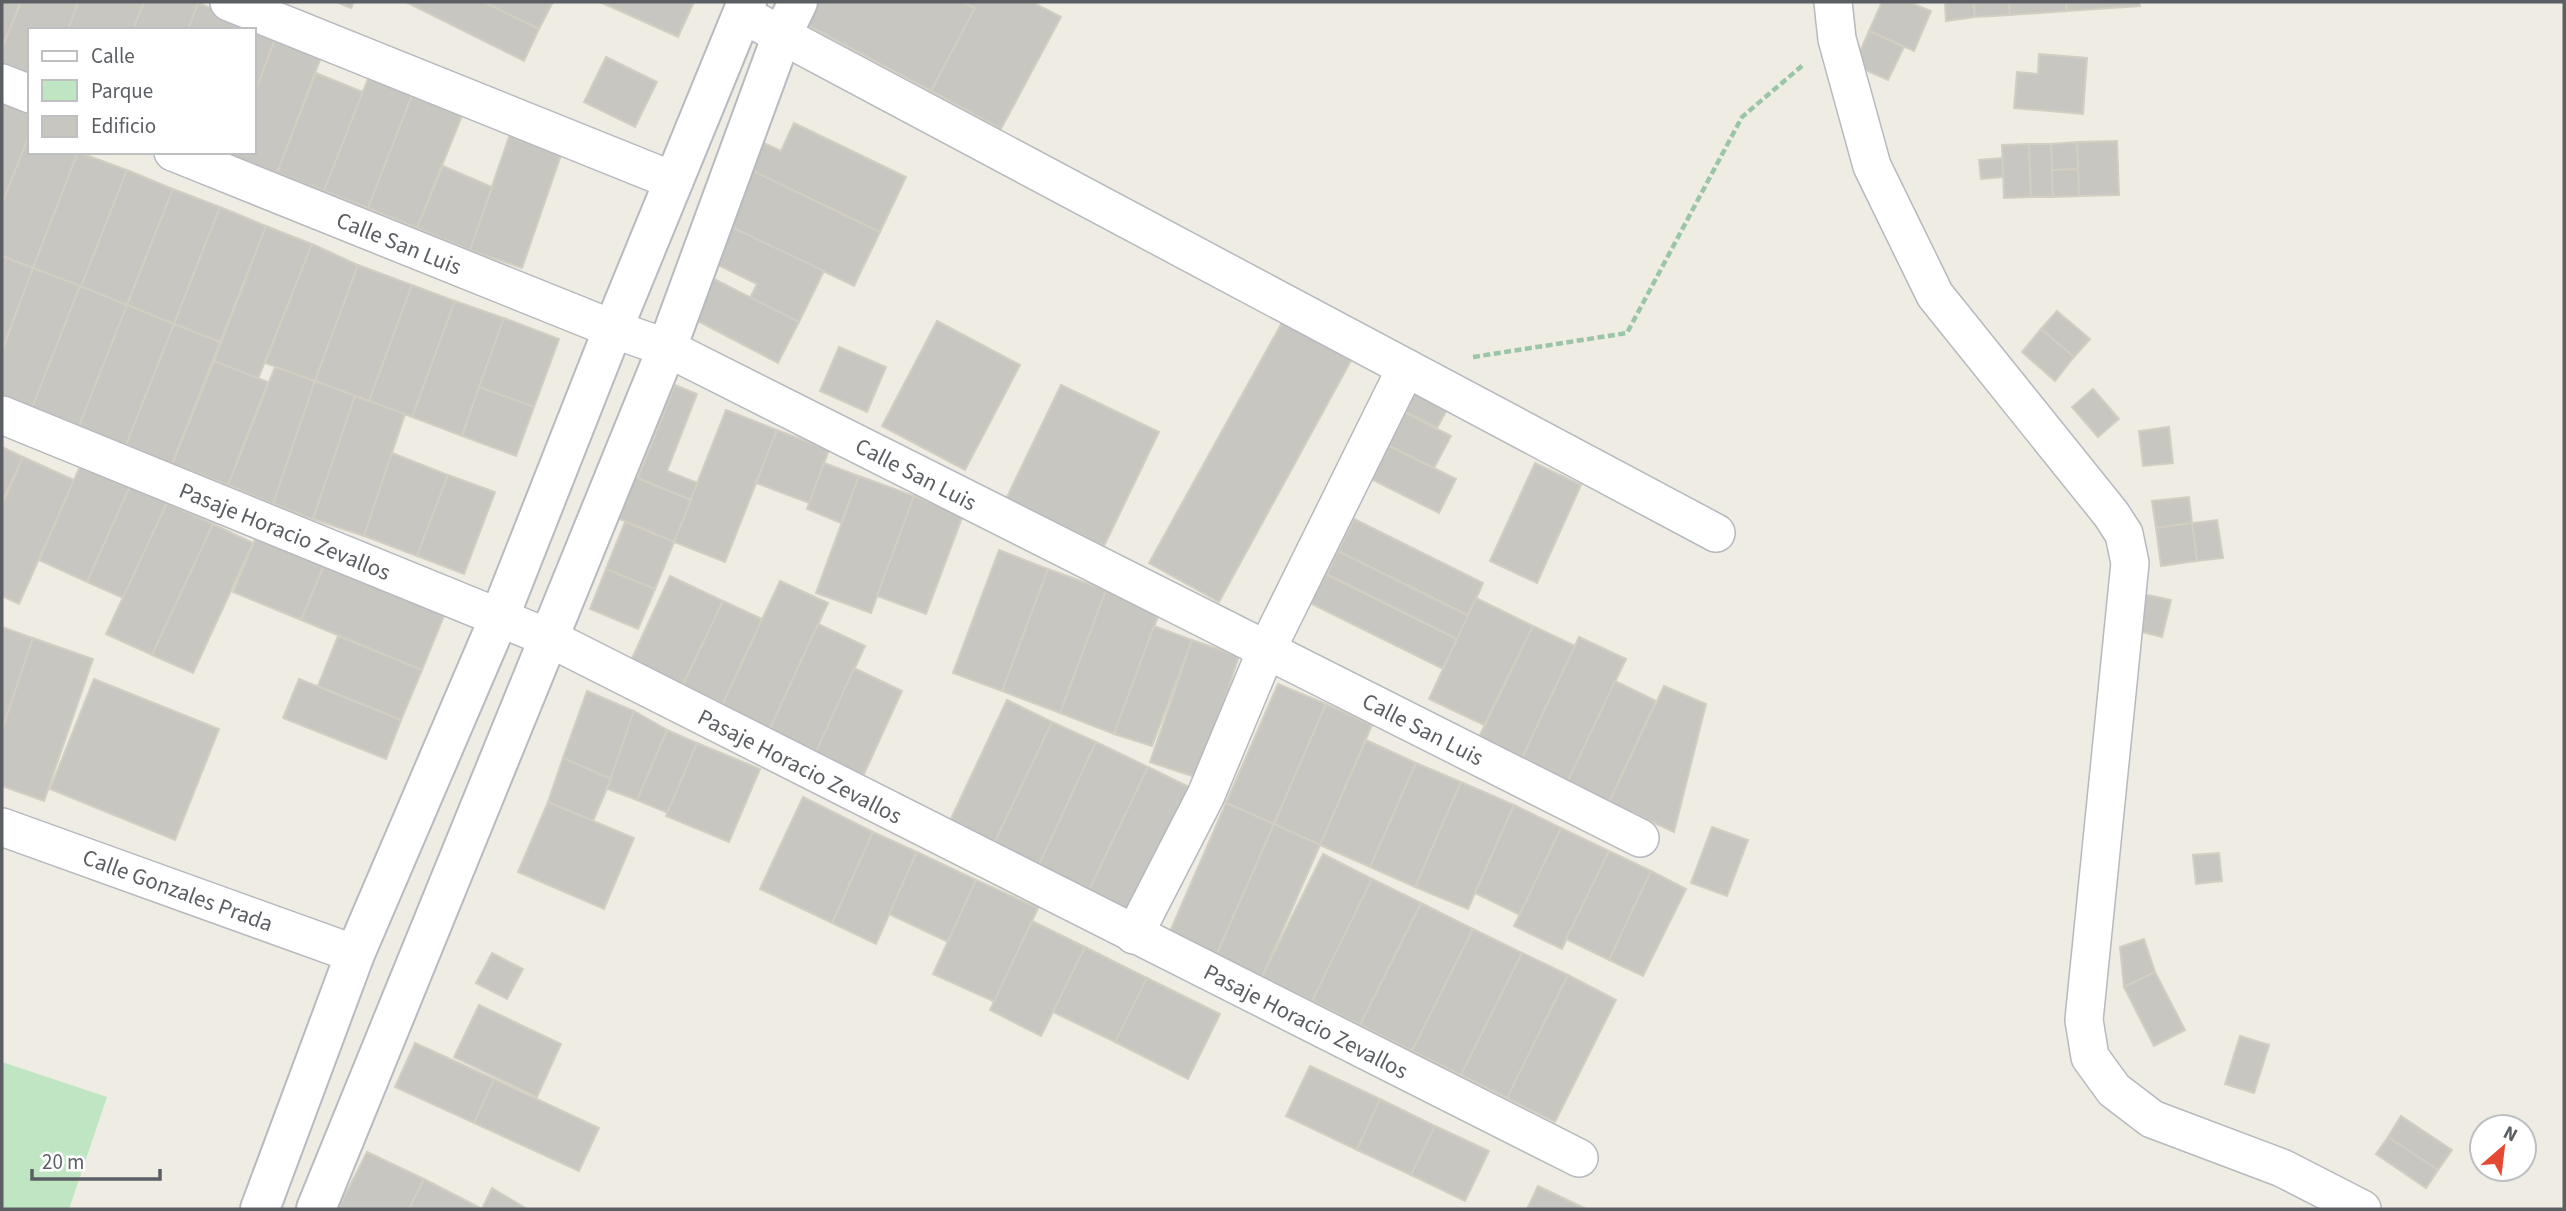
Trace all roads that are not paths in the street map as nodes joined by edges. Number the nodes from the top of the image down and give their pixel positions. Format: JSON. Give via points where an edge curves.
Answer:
{"nodes":[{"id":1,"x":229,"y":2,"type":"edge"},
{"id":2,"x":1833,"y":2,"type":"edge"},
{"id":3,"x":744,"y":8,"type":"edge"},
{"id":4,"x":790,"y":18,"type":"edge"},
{"id":5,"x":2,"y":83,"type":"edge"},
{"id":6,"x":28,"y":93,"type":"edge"},
{"id":7,"x":178,"y":154,"type":"edge"},
{"id":8,"x":674,"y":181,"type":"junction"},
{"id":9,"x":613,"y":329,"type":"junction"},
{"id":10,"x":667,"y":348,"type":"junction"},
{"id":11,"x":1406,"y":368,"type":"junction"},
{"id":12,"x":2,"y":415,"type":"edge"},
{"id":13,"x":1716,"y":533,"type":"dead end"},
{"id":14,"x":499,"y":618,"type":"junction"},
{"id":15,"x":549,"y":638,"type":"junction"},
{"id":16,"x":1266,"y":651,"type":"junction"},
{"id":17,"x":2,"y":827,"type":"edge"},
{"id":18,"x":1640,"y":838,"type":"dead end"},
{"id":19,"x":1134,"y":935,"type":"junction"},
{"id":20,"x":355,"y":954,"type":"junction"},
{"id":21,"x":1579,"y":1158,"type":"dead end"},
{"id":22,"x":265,"y":1207,"type":"edge"},
{"id":23,"x":316,"y":1209,"type":"edge"},
{"id":24,"x":2362,"y":1209,"type":"edge"}],
"edges":[{"from":1,"to":8,"type":"street"},
{"from":2,"to":24,"type":"street","via":[[1838,39],[1872,166],[1936,295],[2124,534],[2130,563],[2084,1020],[2090,1057],[2114,1090],[2152,1119],[2282,1168]]},
{"from":3,"to":4,"type":"street"},
{"from":3,"to":8,"type":"main road"},
{"from":4,"to":10,"type":"main road"},
{"from":4,"to":11,"type":"street"},
{"from":5,"to":6,"type":"street"},
{"from":7,"to":9,"type":"street","name":"Calle San Luis"},
{"from":8,"to":9,"type":"main road"},
{"from":9,"to":10,"type":"street","name":"Calle San Luis"},
{"from":9,"to":14,"type":"main road"},
{"from":10,"to":15,"type":"main road"},
{"from":10,"to":16,"type":"street","name":"Calle San Luis"},
{"from":11,"to":13,"type":"street"},
{"from":11,"to":16,"type":"street"},
{"from":12,"to":14,"type":"street","name":"Pasaje Horacio Zevallos"},
{"from":14,"to":15,"type":"street","name":"Pasaje Horacio Zevallos"},
{"from":14,"to":20,"type":"main road"},
{"from":15,"to":19,"type":"street","name":"Pasaje Horacio Zevallos"},
{"from":15,"to":23,"type":"main road"},
{"from":16,"to":18,"type":"street","name":"Calle San Luis"},
{"from":16,"to":19,"type":"street","via":[[1206,795]]},
{"from":17,"to":20,"type":"street","name":"Calle Gonzales Prada"},
{"from":19,"to":21,"type":"street","name":"Pasaje Horacio Zevallos"},
{"from":20,"to":22,"type":"main road"}]}
